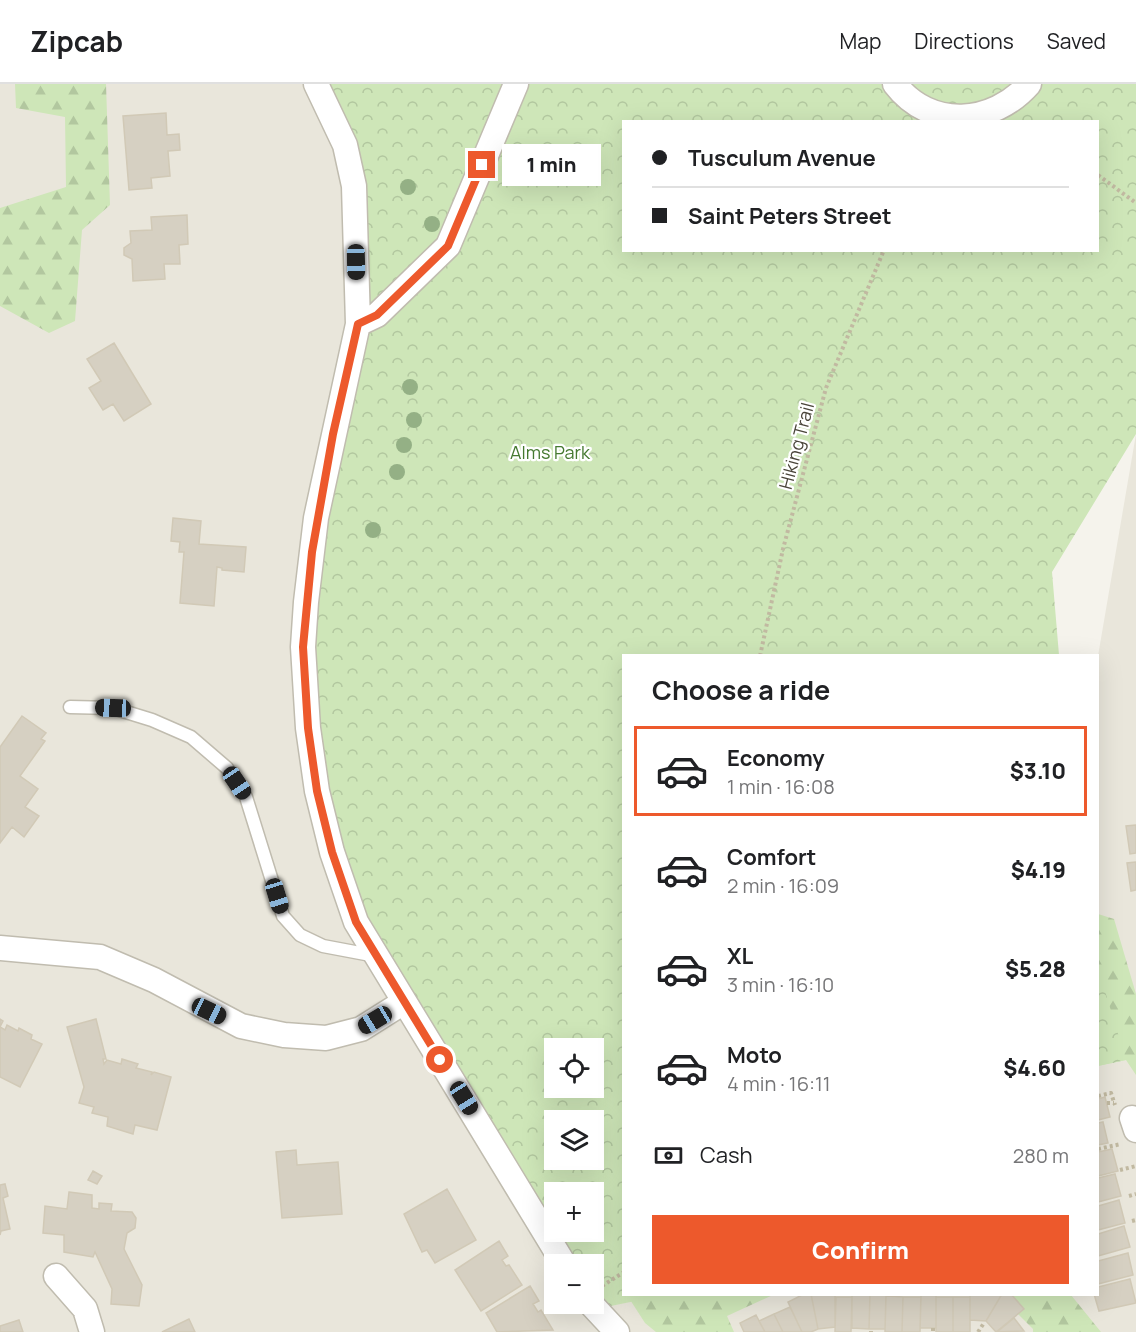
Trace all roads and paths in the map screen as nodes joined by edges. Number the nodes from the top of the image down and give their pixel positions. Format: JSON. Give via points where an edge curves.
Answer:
{"nodes":[{"id":1,"x":316,"y":84,"type":"edge"},
{"id":2,"x":516,"y":84,"type":"edge"},
{"id":3,"x":895,"y":84,"type":"edge"},
{"id":4,"x":1029,"y":84,"type":"edge"},
{"id":5,"x":1099,"y":176,"type":"edge"},
{"id":6,"x":1136,"y":203,"type":"edge"},
{"id":7,"x":883,"y":252,"type":"edge"},
{"id":8,"x":358,"y":324,"type":"junction"},
{"id":9,"x":760,"y":654,"type":"edge"},
{"id":10,"x":70,"y":707,"type":"dead end"},
{"id":11,"x":0,"y":948,"type":"edge"},
{"id":12,"x":377,"y":956,"type":"junction"},
{"id":13,"x":404,"y":1002,"type":"junction"},
{"id":14,"x":1099,"y":1096,"type":"edge"},
{"id":15,"x":1107,"y":1103,"type":"dead end"},
{"id":16,"x":1124,"y":1115,"type":"edge"},
{"id":17,"x":1136,"y":1166,"type":"edge"},
{"id":18,"x":1120,"y":1170,"type":"dead end"},
{"id":19,"x":1136,"y":1194,"type":"edge"},
{"id":20,"x":1129,"y":1196,"type":"dead end"},
{"id":21,"x":558,"y":1254,"type":"edge"},
{"id":22,"x":622,"y":1274,"type":"edge"},
{"id":23,"x":56,"y":1276,"type":"dead end"},
{"id":24,"x":604,"y":1288,"type":"edge"},
{"id":25,"x":604,"y":1309,"type":"edge"},
{"id":26,"x":984,"y":1323,"type":"dead end"},
{"id":27,"x":92,"y":1332,"type":"edge"},
{"id":28,"x":617,"y":1332,"type":"edge"},
{"id":29,"x":978,"y":1332,"type":"edge"}],
"edges":[{"from":1,"to":8,"type":"street","via":[[345,145],[354,186]]},
{"from":2,"to":8,"type":"street","via":[[448,246],[377,315]]},
{"from":3,"to":4,"type":"street","via":[[917,105],[956,118],[989,113],[1013,100]]},
{"from":5,"to":6,"type":"path"},
{"from":7,"to":9,"type":"path","name":"Hiking Trail","via":[[826,388],[783,549]]},
{"from":8,"to":12,"type":"street","via":[[316,518],[303,647],[308,728],[332,852],[356,922]]},
{"from":10,"to":12,"type":"lane","via":[[113,708],[191,737],[227,768],[246,797],[283,916],[300,936],[323,946]]},
{"from":11,"to":13,"type":"street","via":[[100,957],[154,980],[241,1026],[284,1035],[326,1038],[361,1029]]},
{"from":12,"to":13,"type":"street"},
{"from":13,"to":21,"type":"street"},
{"from":14,"to":16,"type":"path","via":[[1111,1093]]},
{"from":15,"to":16,"type":"path"},
{"from":17,"to":18,"type":"path"},
{"from":19,"to":20,"type":"path"},
{"from":22,"to":24,"type":"path"},
{"from":23,"to":27,"type":"street","via":[[85,1309]]},
{"from":25,"to":28,"type":"street"},
{"from":26,"to":29,"type":"path"}]}
